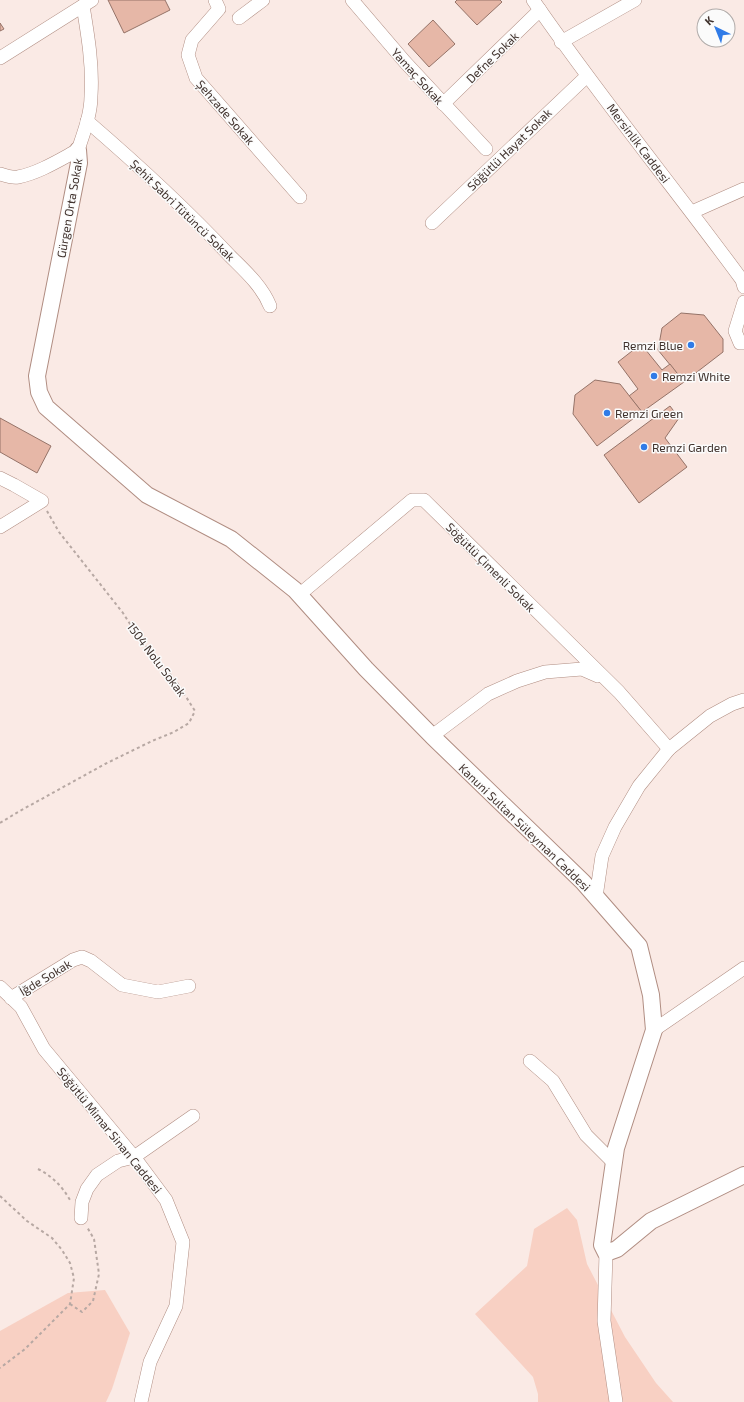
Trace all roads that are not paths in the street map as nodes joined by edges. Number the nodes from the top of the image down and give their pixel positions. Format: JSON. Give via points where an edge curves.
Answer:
{"nodes":[{"id":1,"x":215,"y":0,"type":"edge"},
{"id":2,"x":263,"y":0,"type":"edge"},
{"id":3,"x":352,"y":0,"type":"edge"},
{"id":4,"x":635,"y":0,"type":"edge"},
{"id":5,"x":88,"y":3,"type":"edge"},
{"id":6,"x":536,"y":5,"type":"edge"},
{"id":7,"x":239,"y":18,"type":"dead end"},
{"id":8,"x":561,"y":42,"type":"junction"},
{"id":9,"x":0,"y":58,"type":"edge"},
{"id":10,"x":587,"y":76,"type":"junction"},
{"id":11,"x":444,"y":104,"type":"junction"},
{"id":12,"x":87,"y":121,"type":"junction"},
{"id":13,"x":486,"y":149,"type":"dead end"},
{"id":14,"x":78,"y":150,"type":"junction"},
{"id":15,"x":0,"y":174,"type":"edge"},
{"id":16,"x":744,"y":189,"type":"edge"},
{"id":17,"x":300,"y":197,"type":"dead end"},
{"id":18,"x":692,"y":212,"type":"junction"},
{"id":19,"x":432,"y":223,"type":"dead end"},
{"id":20,"x":744,"y":288,"type":"edge"},
{"id":21,"x":744,"y":302,"type":"edge"},
{"id":22,"x":270,"y":306,"type":"dead end"},
{"id":23,"x":744,"y":343,"type":"edge"},
{"id":24,"x":46,"y":407,"type":"joint"},
{"id":25,"x":0,"y":478,"type":"edge"},
{"id":26,"x":0,"y":527,"type":"edge"},
{"id":27,"x":300,"y":595,"type":"junction"},
{"id":28,"x":604,"y":678,"type":"junction"},
{"id":29,"x":744,"y":700,"type":"edge"},
{"id":30,"x":432,"y":736,"type":"junction"},
{"id":31,"x":669,"y":749,"type":"junction"},
{"id":32,"x":596,"y":897,"type":"junction"},
{"id":33,"x":744,"y":968,"type":"edge"},
{"id":34,"x":189,"y":986,"type":"dead end"},
{"id":35,"x":0,"y":987,"type":"edge"},
{"id":36,"x":12,"y":998,"type":"junction"},
{"id":37,"x":654,"y":1030,"type":"junction"},
{"id":38,"x":530,"y":1061,"type":"dead end"},
{"id":39,"x":194,"y":1116,"type":"dead end"},
{"id":40,"x":134,"y":1157,"type":"junction"},
{"id":41,"x":614,"y":1163,"type":"junction"},
{"id":42,"x":744,"y":1175,"type":"edge"},
{"id":43,"x":81,"y":1218,"type":"road end"},
{"id":44,"x":606,"y":1253,"type":"junction"},
{"id":45,"x":140,"y":1402,"type":"edge"},
{"id":46,"x":616,"y":1402,"type":"edge"}],
"edges":[{"from":1,"to":17,"type":"street","name":"Şehzade Sokak","via":[[219,9],[192,40],[188,55],[196,78]]},
{"from":2,"to":7,"type":"street"},
{"from":3,"to":11,"type":"street","name":"Yamaç Sokak"},
{"from":4,"to":8,"type":"street"},
{"from":5,"to":9,"type":"street"},
{"from":5,"to":12,"type":"street","name":"Gürgen Orta Sokak","via":[[91,97]]},
{"from":6,"to":8,"type":"street","name":"Mersinlik Caddesi"},
{"from":6,"to":11,"type":"street","name":"Defne Sokak"},
{"from":8,"to":10,"type":"street","name":"Mersinlik Caddesi"},
{"from":10,"to":18,"type":"street","name":"Mersinlik Caddesi"},
{"from":10,"to":19,"type":"street","name":"Söğütlü Hayat Sokak"},
{"from":11,"to":13,"type":"street","name":"Yamaç Sokak"},
{"from":12,"to":14,"type":"street","name":"Gürgen Orta Sokak"},
{"from":12,"to":22,"type":"street","name":"Şehit Sabri Tütüncü Sokak","via":[[145,172],[218,243],[262,290]]},
{"from":14,"to":15,"type":"street","via":[[46,167],[18,177]]},
{"from":14,"to":24,"type":"street","name":"Gürgen Orta Sokak","via":[[79,163],[37,376],[39,392]]},
{"from":16,"to":18,"type":"street"},
{"from":18,"to":20,"type":"street","name":"Mersinlik Caddesi","via":[[742,280]]},
{"from":21,"to":23,"type":"street","via":[[735,331],[740,343]]},
{"from":24,"to":27,"type":"street","name":"Kanuni Sultan Süleyman Caddesi","via":[[147,495],[231,538]]},
{"from":25,"to":26,"type":"street","via":[[42,501]]},
{"from":27,"to":28,"type":"street","name":"Söğütlü Çimenli Sokak","via":[[412,500],[424,500]]},
{"from":27,"to":30,"type":"street","name":"Kanuni Sultan Süleyman Caddesi","via":[[366,669]]},
{"from":28,"to":30,"type":"street","via":[[582,669],[545,672],[516,681],[488,694]]},
{"from":28,"to":31,"type":"street","name":"Söğütlü Çimenli Sokak"},
{"from":29,"to":31,"type":"street","via":[[710,716]]},
{"from":30,"to":32,"type":"street","name":"Kanuni Sultan Süleyman Caddesi"},
{"from":31,"to":32,"type":"street","via":[[639,786],[615,827],[602,856]]},
{"from":32,"to":37,"type":"street","name":"Kanuni Sultan Süleyman Caddesi","via":[[639,946],[651,995]]},
{"from":33,"to":37,"type":"street"},
{"from":34,"to":36,"type":"street","name":"İğde Sokak","via":[[158,992],[122,985],[91,960],[82,956]]},
{"from":35,"to":36,"type":"street","name":"Söğütlü Mimar Sinan Caddesi"},
{"from":36,"to":40,"type":"street","name":"Söğütlü Mimar Sinan Caddesi","via":[[21,1007],[44,1049]]},
{"from":37,"to":41,"type":"street","name":"Kanuni Sultan Süleyman Caddesi","via":[[616,1148]]},
{"from":38,"to":41,"type":"street","via":[[553,1080],[586,1135]]},
{"from":39,"to":40,"type":"street"},
{"from":40,"to":43,"type":"street","via":[[118,1161],[97,1175],[82,1202]]},
{"from":40,"to":45,"type":"street","name":"Söğütlü Mimar Sinan Caddesi","via":[[166,1200],[182,1242],[176,1306],[150,1362]]},
{"from":41,"to":44,"type":"street","name":"Kanuni Sultan Süleyman Caddesi","via":[[602,1245]]},
{"from":42,"to":44,"type":"street","via":[[651,1221],[617,1249]]},
{"from":44,"to":46,"type":"street","via":[[604,1321]]}]}
